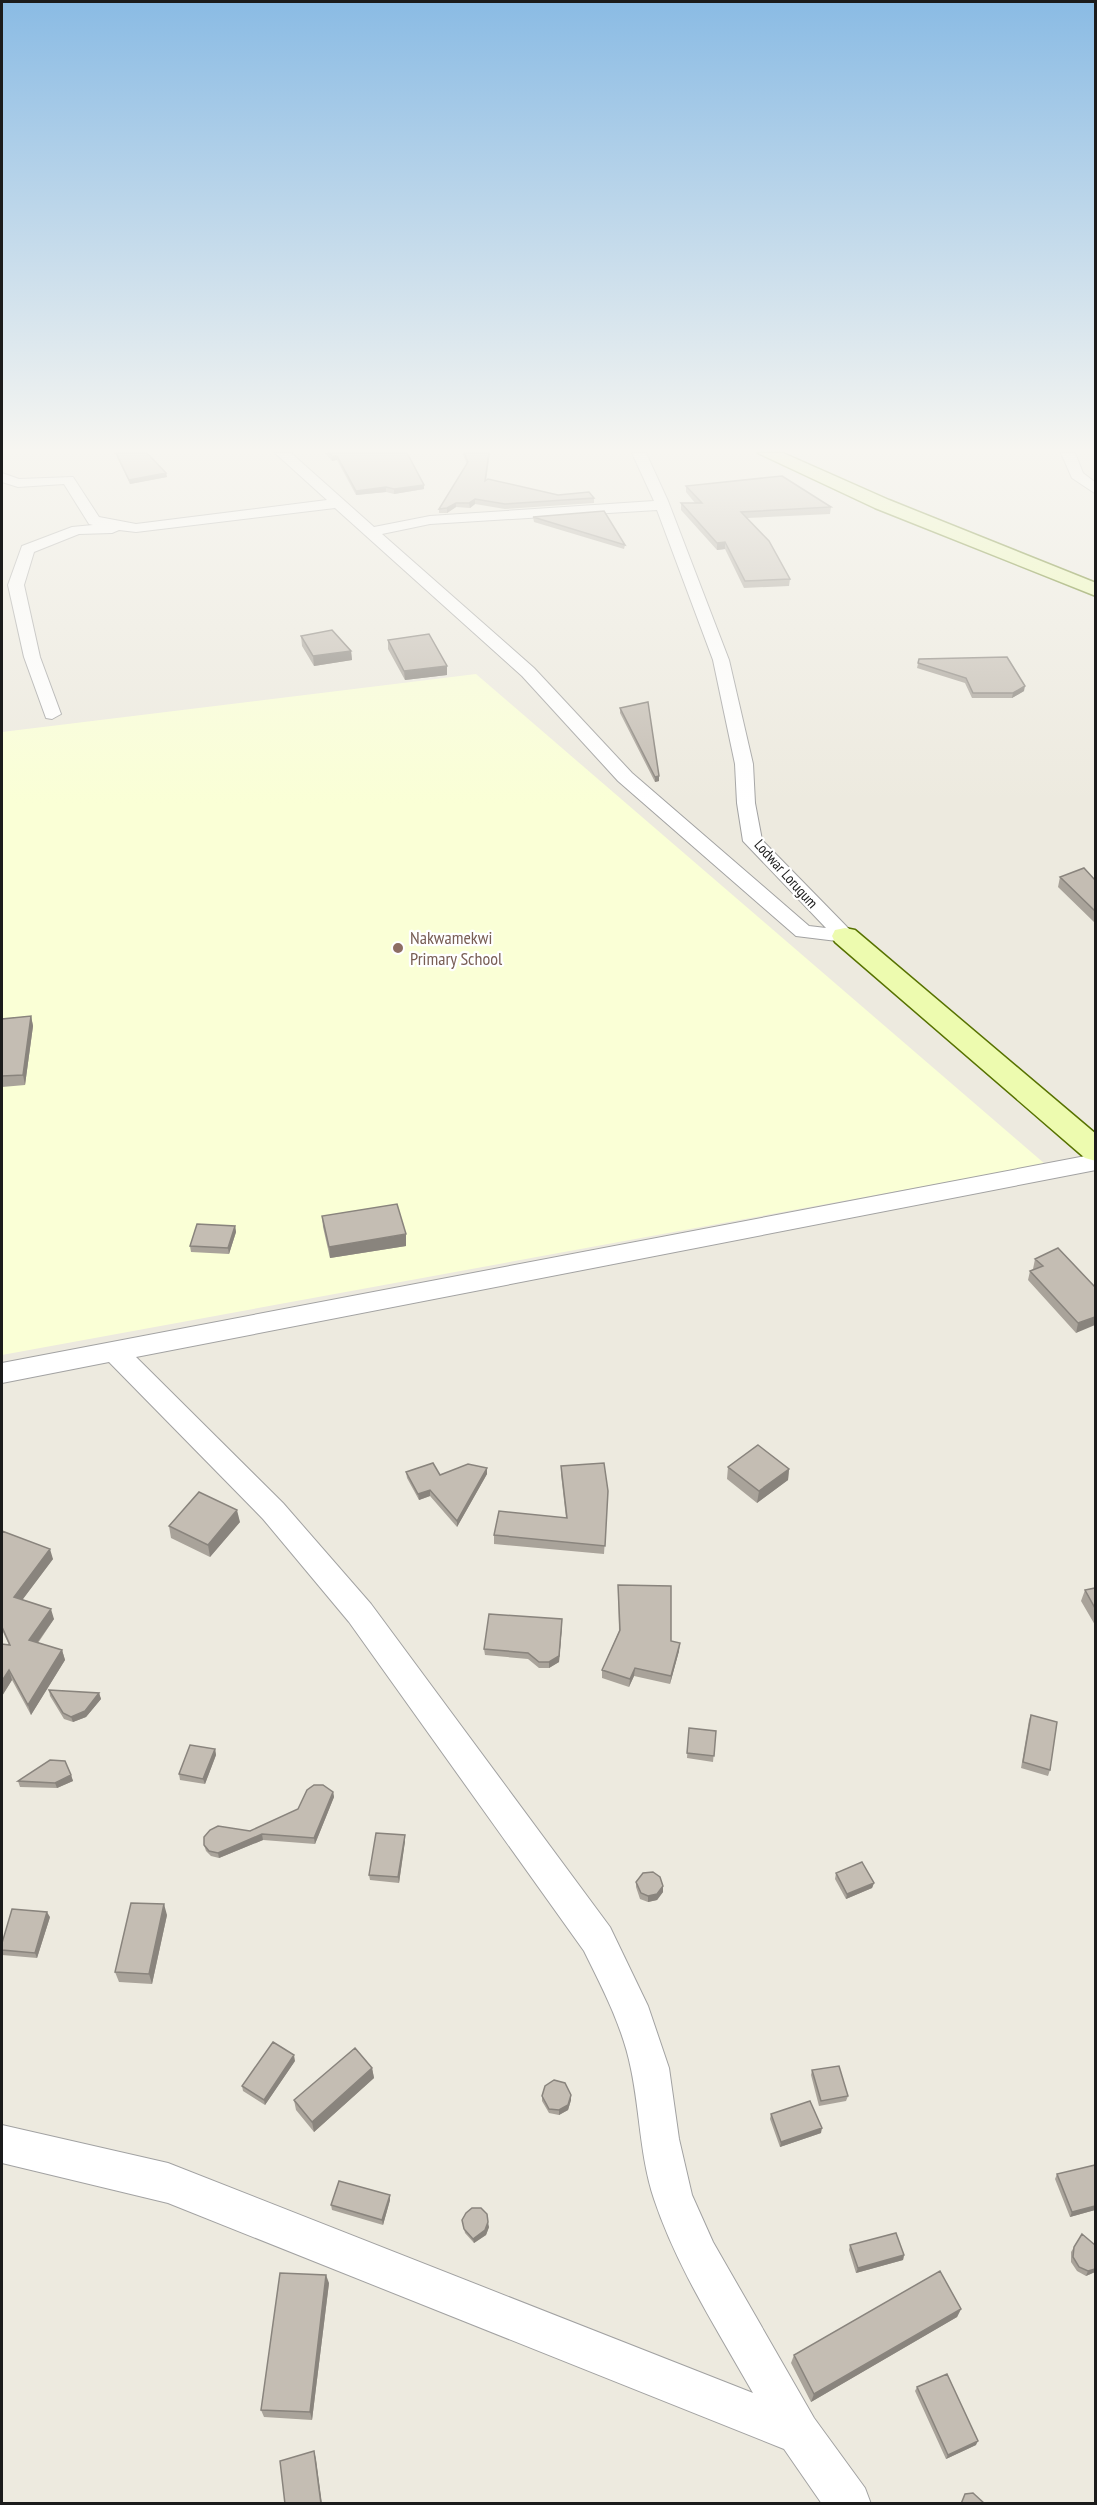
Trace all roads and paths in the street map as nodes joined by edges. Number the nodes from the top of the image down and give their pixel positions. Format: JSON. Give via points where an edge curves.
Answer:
{"nodes":[{"id":1,"x":21,"y":570,"type":"edge"},
{"id":2,"x":414,"y":570,"type":"edge"},
{"id":3,"x":687,"y":570,"type":"edge"},
{"id":4,"x":1043,"y":570,"type":"edge"},
{"id":5,"x":1095,"y":591,"type":"edge"},
{"id":6,"x":52,"y":714,"type":"dead end"},
{"id":7,"x":844,"y":936,"type":"junction"},
{"id":8,"x":1095,"y":1151,"type":"edge"},
{"id":9,"x":1095,"y":1162,"type":"edge"},
{"id":10,"x":116,"y":1353,"type":"junction"},
{"id":11,"x":2,"y":1373,"type":"edge"},
{"id":12,"x":2,"y":2144,"type":"edge"},
{"id":13,"x":799,"y":2433,"type":"junction"},
{"id":14,"x":849,"y":2504,"type":"edge"}],
"edges":[{"from":1,"to":6,"type":"street","via":[[16,585],[32,657]]},
{"from":2,"to":7,"type":"street","via":[[528,672],[625,777],[803,933]]},
{"from":3,"to":7,"type":"street","name":"Lodwar Lorugum","via":[[721,660],[744,764],[753,841]]},
{"from":4,"to":5,"type":"main road"},
{"from":7,"to":8,"type":"main road","name":"Lodwar Lorugum"},
{"from":9,"to":10,"type":"street"},
{"from":10,"to":11,"type":"street"},
{"from":10,"to":13,"type":"street","via":[[273,1511],[360,1613],[597,1939],[630,2006],[650,2068],[673,2198],[699,2256]]},
{"from":12,"to":13,"type":"street","via":[[168,2183]]},
{"from":13,"to":14,"type":"street"}]}
